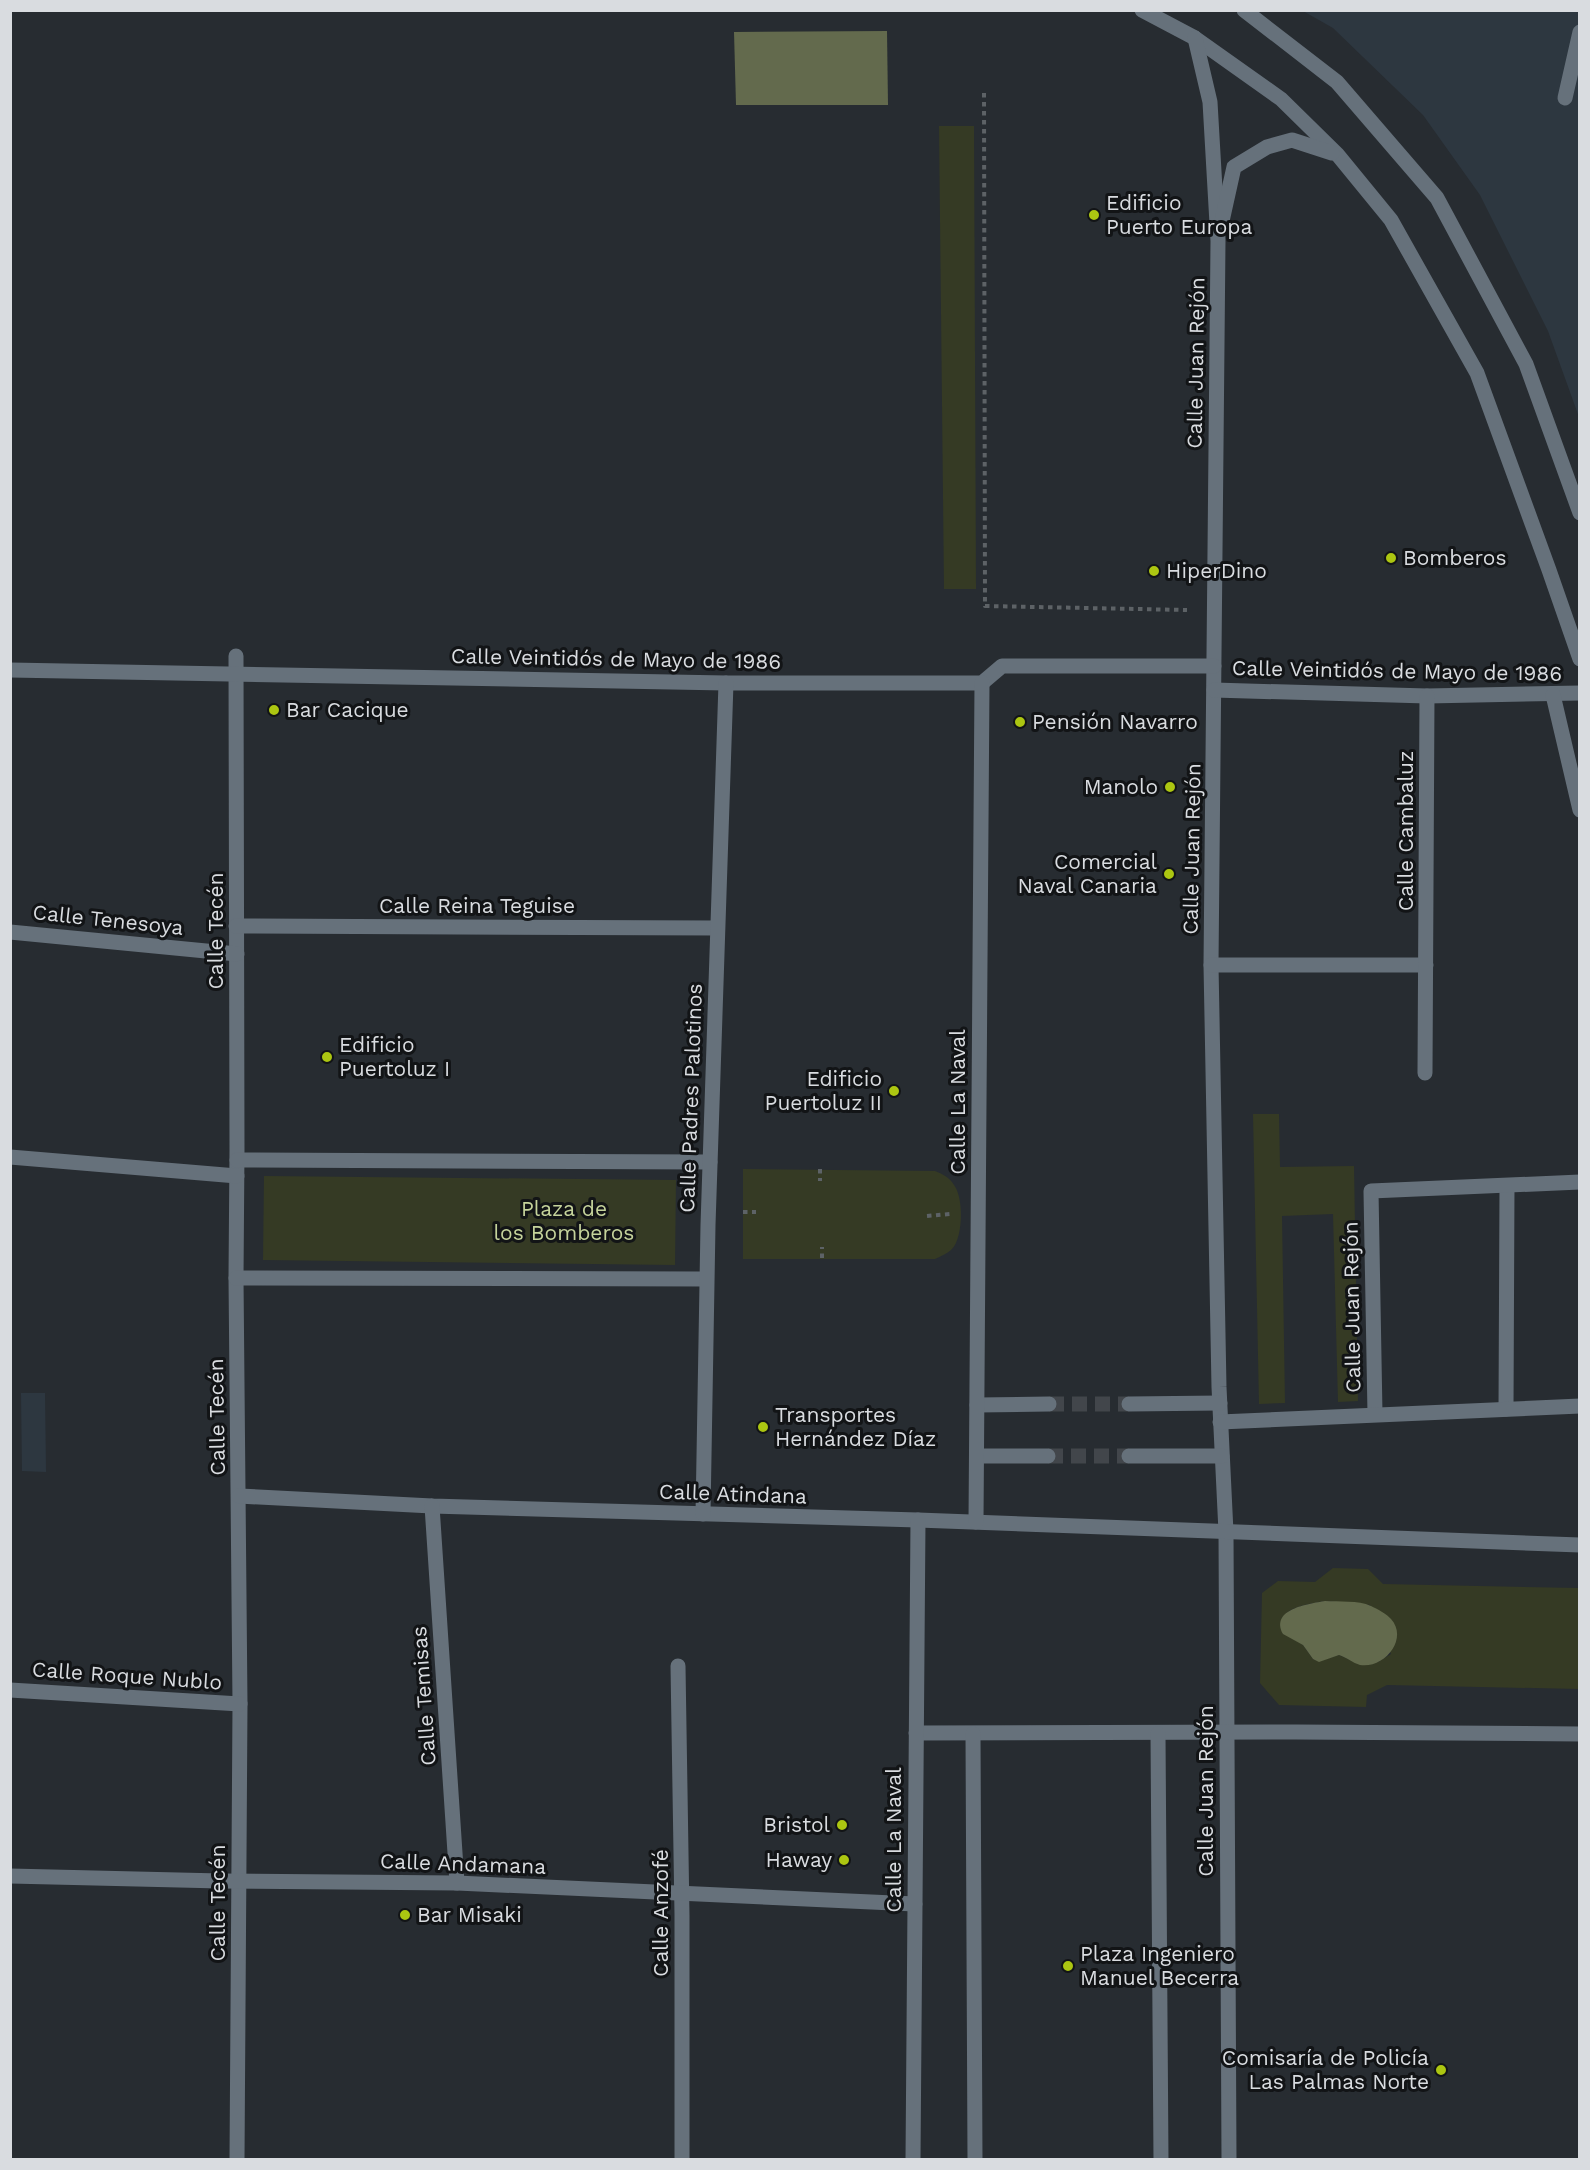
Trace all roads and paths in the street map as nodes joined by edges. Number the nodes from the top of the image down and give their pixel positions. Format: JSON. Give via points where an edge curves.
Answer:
{"nodes":[{"id":1,"x":1142,"y":10,"type":"edge"},
{"id":2,"x":1244,"y":10,"type":"edge"},
{"id":3,"x":1580,"y":32,"type":"edge"},
{"id":4,"x":1195,"y":38,"type":"junction"},
{"id":5,"x":984,"y":93,"type":"dead end"},
{"id":6,"x":1565,"y":98,"type":"dead end"},
{"id":7,"x":1337,"y":154,"type":"junction"},
{"id":8,"x":1218,"y":241,"type":"junction"},
{"id":9,"x":1580,"y":513,"type":"edge"},
{"id":10,"x":1214,"y":610,"type":"junction"},
{"id":11,"x":236,"y":656,"type":"dead end"},
{"id":12,"x":1580,"y":659,"type":"edge"},
{"id":13,"x":1214,"y":666,"type":"junction"},
{"id":14,"x":10,"y":670,"type":"edge"},
{"id":15,"x":236,"y":675,"type":"junction"},
{"id":16,"x":726,"y":683,"type":"junction"},
{"id":17,"x":982,"y":683,"type":"junction"},
{"id":18,"x":1214,"y":690,"type":"junction"},
{"id":19,"x":1580,"y":693,"type":"edge"},
{"id":20,"x":1553,"y":695,"type":"junction"},
{"id":21,"x":1427,"y":696,"type":"junction"},
{"id":22,"x":1580,"y":810,"type":"edge"},
{"id":23,"x":236,"y":926,"type":"junction"},
{"id":24,"x":717,"y":928,"type":"junction"},
{"id":25,"x":10,"y":932,"type":"edge"},
{"id":26,"x":237,"y":954,"type":"junction"},
{"id":27,"x":1211,"y":965,"type":"junction"},
{"id":28,"x":1426,"y":965,"type":"junction"},
{"id":29,"x":1425,"y":1073,"type":"dead end"},
{"id":30,"x":10,"y":1157,"type":"edge"},
{"id":31,"x":710,"y":1162,"type":"junction"},
{"id":32,"x":237,"y":1168,"type":"junction"},
{"id":33,"x":820,"y":1169,"type":"dead end"},
{"id":34,"x":820,"y":1181,"type":"dead end"},
{"id":35,"x":1580,"y":1182,"type":"edge"},
{"id":36,"x":1507,"y":1186,"type":"junction"},
{"id":37,"x":743,"y":1212,"type":"dead end"},
{"id":38,"x":756,"y":1212,"type":"dead end"},
{"id":39,"x":960,"y":1213,"type":"dead end"},
{"id":40,"x":927,"y":1216,"type":"dead end"},
{"id":41,"x":822,"y":1247,"type":"dead end"},
{"id":42,"x":822,"y":1258,"type":"dead end"},
{"id":43,"x":236,"y":1278,"type":"junction"},
{"id":44,"x":706,"y":1279,"type":"junction"},
{"id":45,"x":1220,"y":1403,"type":"junction"},
{"id":46,"x":1049,"y":1404,"type":"tunnel mouth"},
{"id":47,"x":1129,"y":1404,"type":"tunnel mouth"},
{"id":48,"x":977,"y":1405,"type":"junction"},
{"id":49,"x":1580,"y":1406,"type":"edge"},
{"id":50,"x":1506,"y":1409,"type":"junction"},
{"id":51,"x":1375,"y":1414,"type":"junction"},
{"id":52,"x":1220,"y":1422,"type":"junction"},
{"id":53,"x":977,"y":1456,"type":"junction"},
{"id":54,"x":1048,"y":1456,"type":"tunnel mouth"},
{"id":55,"x":1129,"y":1456,"type":"tunnel mouth"},
{"id":56,"x":1222,"y":1456,"type":"junction"},
{"id":57,"x":239,"y":1496,"type":"junction"},
{"id":58,"x":432,"y":1506,"type":"junction"},
{"id":59,"x":703,"y":1514,"type":"junction"},
{"id":60,"x":918,"y":1520,"type":"junction"},
{"id":61,"x":976,"y":1522,"type":"junction"},
{"id":62,"x":1226,"y":1532,"type":"junction"},
{"id":63,"x":1580,"y":1545,"type":"edge"},
{"id":64,"x":678,"y":1666,"type":"dead end"},
{"id":65,"x":10,"y":1690,"type":"edge"},
{"id":66,"x":240,"y":1704,"type":"junction"},
{"id":67,"x":1227,"y":1732,"type":"junction"},
{"id":68,"x":916,"y":1733,"type":"junction"},
{"id":69,"x":973,"y":1734,"type":"junction"},
{"id":70,"x":1158,"y":1734,"type":"junction"},
{"id":71,"x":1580,"y":1734,"type":"edge"},
{"id":72,"x":10,"y":1876,"type":"edge"},
{"id":73,"x":239,"y":1881,"type":"junction"},
{"id":74,"x":457,"y":1883,"type":"junction"},
{"id":75,"x":682,"y":1893,"type":"junction"},
{"id":76,"x":915,"y":1904,"type":"junction"},
{"id":77,"x":237,"y":2160,"type":"edge"},
{"id":78,"x":682,"y":2160,"type":"edge"},
{"id":79,"x":913,"y":2160,"type":"edge"},
{"id":80,"x":975,"y":2160,"type":"edge"},
{"id":81,"x":1161,"y":2160,"type":"edge"},
{"id":82,"x":1229,"y":2160,"type":"edge"}],
"edges":[{"from":1,"to":4,"type":"street"},
{"from":2,"to":9,"type":"street","via":[[1337,82],[1437,198],[1526,364]]},
{"from":3,"to":6,"type":"street"},
{"from":4,"to":7,"type":"street","via":[[1281,99]]},
{"from":4,"to":8,"type":"street","name":"Calle Juan Rejón","via":[[1210,102]]},
{"from":5,"to":10,"type":"path","via":[[985,606]]},
{"from":7,"to":8,"type":"street","name":"Calle Juan Rejón","via":[[1292,140],[1268,147],[1234,168]]},
{"from":7,"to":12,"type":"street","via":[[1391,220],[1477,373]]},
{"from":8,"to":10,"type":"street","name":"Calle Juan Rejón"},
{"from":10,"to":13,"type":"street","name":"Calle Juan Rejón"},
{"from":11,"to":15,"type":"street","name":"Calle Tecén"},
{"from":13,"to":17,"type":"street","name":"Calle Veintidós de Mayo de 1986","via":[[1002,666]]},
{"from":13,"to":18,"type":"street","name":"Calle Juan Rejón"},
{"from":14,"to":15,"type":"street","name":"Calle Veintidós de Mayo de 1986"},
{"from":15,"to":16,"type":"street","name":"Calle Veintidós de Mayo de 1986"},
{"from":15,"to":23,"type":"street","name":"Calle Tecén"},
{"from":16,"to":17,"type":"street","name":"Calle Veintidós de Mayo de 1986"},
{"from":16,"to":24,"type":"street","name":"Calle Padres Palotinos"},
{"from":17,"to":48,"type":"street","name":"Calle La Naval"},
{"from":18,"to":21,"type":"street","name":"Calle Veintidós de Mayo de 1986"},
{"from":18,"to":27,"type":"street","name":"Calle Juan Rejón"},
{"from":19,"to":20,"type":"street","name":"Calle Veintidós de Mayo de 1986"},
{"from":20,"to":21,"type":"street","name":"Calle Veintidós de Mayo de 1986"},
{"from":20,"to":22,"type":"street"},
{"from":21,"to":28,"type":"street","name":"Calle Cambaluz"},
{"from":23,"to":24,"type":"street","name":"Calle Reina Teguise"},
{"from":23,"to":26,"type":"street","name":"Calle Tecén"},
{"from":24,"to":31,"type":"street","name":"Calle Padres Palotinos"},
{"from":25,"to":26,"type":"street","name":"Calle Tenesoya"},
{"from":26,"to":32,"type":"street","name":"Calle Tecén"},
{"from":27,"to":28,"type":"street"},
{"from":27,"to":45,"type":"street","name":"Calle Juan Rejón"},
{"from":28,"to":29,"type":"street","name":"Calle Cambaluz"},
{"from":30,"to":32,"type":"street"},
{"from":31,"to":32,"type":"street"},
{"from":31,"to":44,"type":"street","name":"Calle Padres Palotinos"},
{"from":32,"to":43,"type":"street","name":"Calle Tecén"},
{"from":33,"to":34,"type":"path"},
{"from":35,"to":36,"type":"street","name":"Calle Juan Rejón"},
{"from":36,"to":50,"type":"street"},
{"from":36,"to":51,"type":"street","name":"Calle Juan Rejón","via":[[1371,1191]]},
{"from":37,"to":38,"type":"path"},
{"from":39,"to":40,"type":"path"},
{"from":41,"to":42,"type":"path"},
{"from":43,"to":44,"type":"street"},
{"from":43,"to":57,"type":"street","name":"Calle Tecén"},
{"from":44,"to":59,"type":"street","name":"Calle Padres Palotinos"},
{"from":45,"to":47,"type":"street"},
{"from":45,"to":52,"type":"street","name":"Calle Juan Rejón"},
{"from":46,"to":48,"type":"street"},
{"from":48,"to":53,"type":"street","name":"Calle La Naval"},
{"from":49,"to":50,"type":"street","name":"Calle Juan Rejón"},
{"from":50,"to":51,"type":"street","name":"Calle Juan Rejón"},
{"from":51,"to":52,"type":"street","name":"Calle Juan Rejón"},
{"from":52,"to":56,"type":"street","name":"Calle Juan Rejón"},
{"from":53,"to":54,"type":"street"},
{"from":53,"to":61,"type":"street","name":"Calle La Naval"},
{"from":55,"to":56,"type":"street"},
{"from":56,"to":62,"type":"street","name":"Calle Juan Rejón"},
{"from":57,"to":58,"type":"street","name":"Calle Atindana"},
{"from":57,"to":66,"type":"street","name":"Calle Tecén"},
{"from":58,"to":59,"type":"street","name":"Calle Atindana"},
{"from":58,"to":74,"type":"street","name":"Calle Temisas"},
{"from":59,"to":60,"type":"street","name":"Calle Atindana"},
{"from":60,"to":61,"type":"street","name":"Calle Atindana"},
{"from":60,"to":68,"type":"street","name":"Calle La Naval"},
{"from":61,"to":62,"type":"street","name":"Calle Atindana"},
{"from":62,"to":63,"type":"street","name":"Calle Atindana"},
{"from":62,"to":67,"type":"street","name":"Calle Juan Rejón"},
{"from":64,"to":75,"type":"street","name":"Calle Anzofé"},
{"from":65,"to":66,"type":"street","name":"Calle Roque Nublo"},
{"from":66,"to":73,"type":"street","name":"Calle Tecén"},
{"from":67,"to":70,"type":"street"},
{"from":67,"to":71,"type":"street"},
{"from":67,"to":82,"type":"street","name":"Calle Juan Rejón"},
{"from":68,"to":69,"type":"street"},
{"from":68,"to":76,"type":"street","name":"Calle La Naval"},
{"from":69,"to":70,"type":"street"},
{"from":69,"to":80,"type":"street"},
{"from":70,"to":81,"type":"street"},
{"from":72,"to":73,"type":"street","name":"Calle Andamana"},
{"from":73,"to":74,"type":"street","name":"Calle Andamana"},
{"from":73,"to":77,"type":"street","name":"Calle Tecén"},
{"from":74,"to":75,"type":"street","name":"Calle Andamana"},
{"from":75,"to":76,"type":"street","name":"Calle Andamana"},
{"from":75,"to":78,"type":"street","name":"Calle Anzofé"},
{"from":76,"to":79,"type":"street","name":"Calle La Naval"}]}
